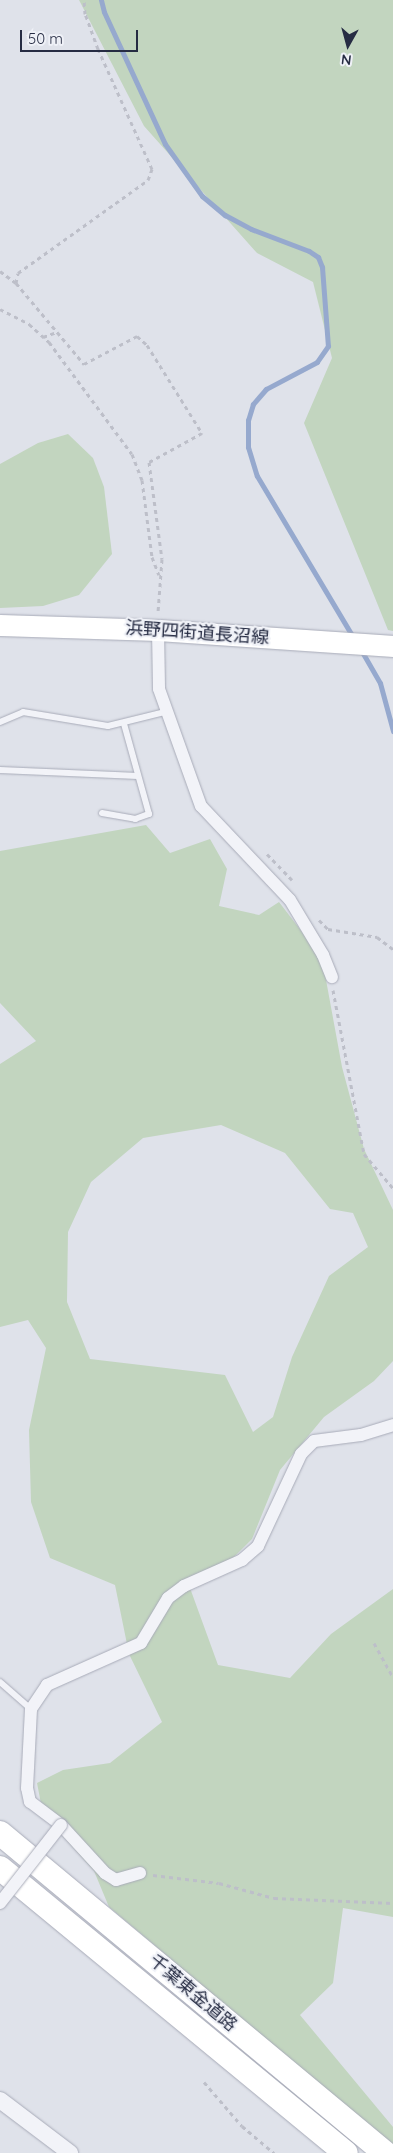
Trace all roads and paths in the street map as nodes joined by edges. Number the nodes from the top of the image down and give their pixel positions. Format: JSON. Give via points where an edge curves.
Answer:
{"nodes":[{"id":1,"x":84,"y":0,"type":"edge"},
{"id":2,"x":0,"y":271,"type":"edge"},
{"id":3,"x":16,"y":283,"type":"junction"},
{"id":4,"x":0,"y":309,"type":"edge"},
{"id":5,"x":57,"y":332,"type":"junction"},
{"id":6,"x":43,"y":337,"type":"junction"},
{"id":7,"x":160,"y":576,"type":"junction"},
{"id":8,"x":0,"y":625,"type":"edge"},
{"id":9,"x":158,"y":630,"type":"junction"},
{"id":10,"x":393,"y":646,"type":"edge"},
{"id":11,"x":165,"y":712,"type":"junction"},
{"id":12,"x":0,"y":722,"type":"edge"},
{"id":13,"x":124,"y":724,"type":"junction"},
{"id":14,"x":0,"y":770,"type":"edge"},
{"id":15,"x":138,"y":776,"type":"junction"},
{"id":16,"x":102,"y":813,"type":"dead end"},
{"id":17,"x":262,"y":849,"type":"dead end"},
{"id":18,"x":295,"y":885,"type":"dead end"},
{"id":19,"x":316,"y":917,"type":"dead end"},
{"id":20,"x":393,"y":950,"type":"edge"},
{"id":21,"x":332,"y":977,"type":"joint"},
{"id":22,"x":393,"y":1188,"type":"edge"},
{"id":23,"x":393,"y":1425,"type":"edge"},
{"id":24,"x":374,"y":1643,"type":"dead end"},
{"id":25,"x":393,"y":1677,"type":"edge"},
{"id":26,"x":0,"y":1682,"type":"edge"},
{"id":27,"x":30,"y":1709,"type":"junction"},
{"id":28,"x":61,"y":1825,"type":"junction"},
{"id":29,"x":0,"y":1833,"type":"edge"},
{"id":30,"x":0,"y":1868,"type":"edge"},
{"id":31,"x":140,"y":1873,"type":"joint"},
{"id":32,"x":0,"y":1903,"type":"edge"},
{"id":33,"x":393,"y":1903,"type":"edge"},
{"id":34,"x":204,"y":2082,"type":"dead end"},
{"id":35,"x":0,"y":2100,"type":"edge"},
{"id":36,"x":70,"y":2153,"type":"edge"},
{"id":37,"x":274,"y":2153,"type":"edge"},
{"id":38,"x":346,"y":2153,"type":"edge"},
{"id":39,"x":385,"y":2153,"type":"edge"}],
"edges":[{"from":1,"to":3,"type":"path","via":[[85,14],[98,49],[152,169],[148,180],[18,273]]},
{"from":2,"to":3,"type":"path"},
{"from":3,"to":5,"type":"path"},
{"from":4,"to":6,"type":"path","via":[[29,324]]},
{"from":5,"to":6,"type":"path"},
{"from":5,"to":7,"type":"path","via":[[84,364],[136,336],[147,345],[202,432],[149,462],[162,558]]},
{"from":6,"to":7,"type":"path","via":[[132,454],[142,480],[152,557]]},
{"from":7,"to":9,"type":"path"},
{"from":8,"to":9,"type":"main road","name":"浜野四街道長沼線"},
{"from":9,"to":10,"type":"main road","name":"浜野四街道長沼線"},
{"from":9,"to":11,"type":"street","via":[[159,689]]},
{"from":11,"to":13,"type":"lane"},
{"from":11,"to":21,"type":"street","via":[[200,806],[290,900],[324,955]]},
{"from":12,"to":13,"type":"lane","via":[[23,712],[108,726]]},
{"from":13,"to":15,"type":"lane"},
{"from":14,"to":15,"type":"lane"},
{"from":15,"to":16,"type":"lane","via":[[149,814],[135,819]]},
{"from":17,"to":18,"type":"path","via":[[284,868]]},
{"from":19,"to":20,"type":"path","via":[[328,929],[377,937]]},
{"from":21,"to":22,"type":"path","via":[[364,1154]]},
{"from":23,"to":27,"type":"street","via":[[361,1435],[314,1441],[302,1454],[258,1546],[242,1560],[184,1586],[168,1598],[141,1643],[47,1685]]},
{"from":24,"to":25,"type":"path"},
{"from":26,"to":27,"type":"lane"},
{"from":27,"to":28,"type":"street","via":[[27,1788],[30,1802]]},
{"from":28,"to":31,"type":"street","via":[[105,1873],[116,1880]]},
{"from":28,"to":32,"type":"street","bridge":true},
{"from":29,"to":39,"type":"highway","name":"千葉東金道路"},
{"from":30,"to":38,"type":"highway","name":"千葉東金道路"},
{"from":31,"to":33,"type":"path","via":[[219,1883],[274,1898]]},
{"from":34,"to":37,"type":"path","via":[[242,2126]]},
{"from":35,"to":36,"type":"street"}]}
